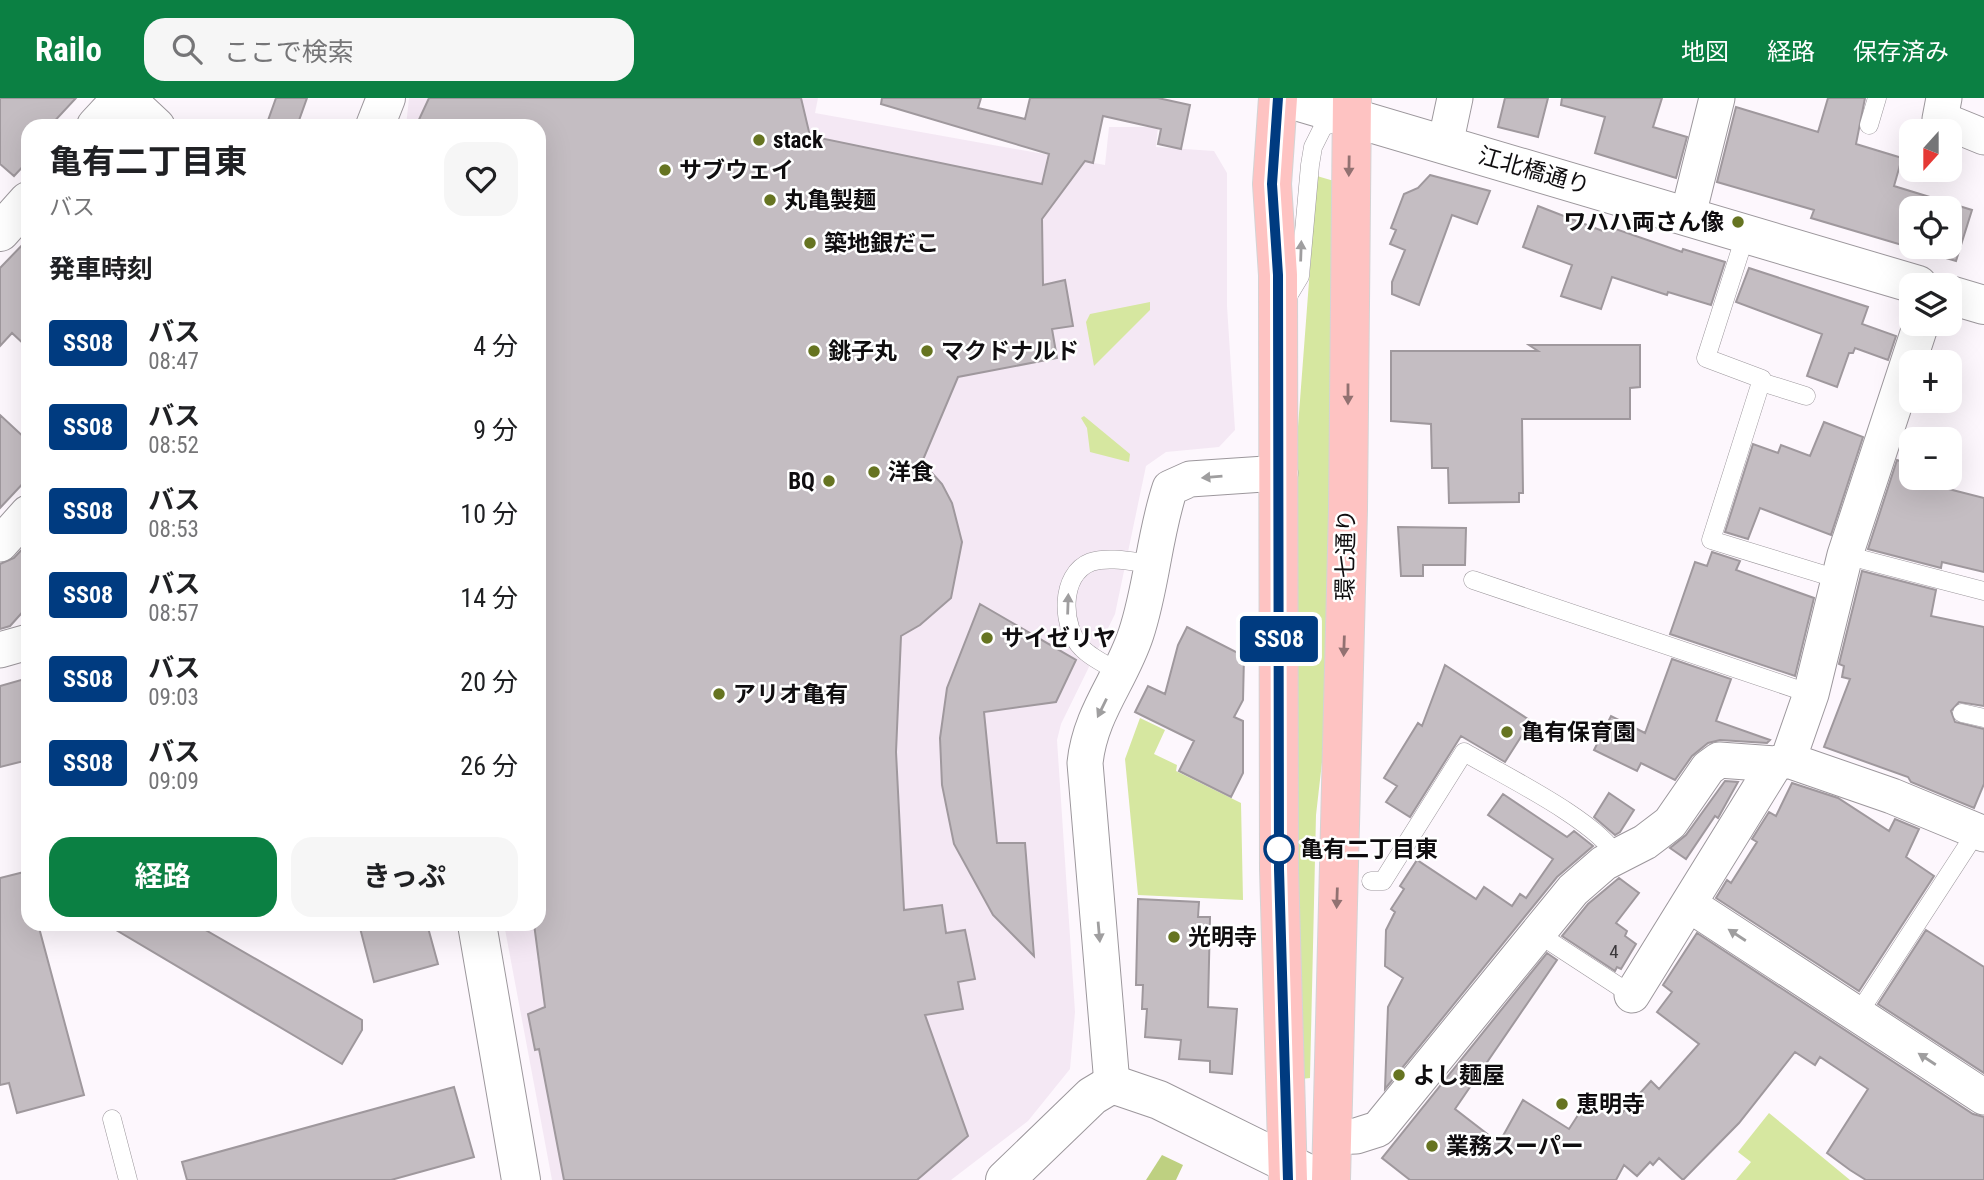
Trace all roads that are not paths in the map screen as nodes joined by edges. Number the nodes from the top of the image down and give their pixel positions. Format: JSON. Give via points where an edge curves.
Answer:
{"nodes":[{"id":1,"x":122,"y":98,"type":"edge"},
{"id":2,"x":127,"y":98,"type":"edge"},
{"id":3,"x":386,"y":98,"type":"edge"},
{"id":4,"x":1278,"y":98,"type":"edge"},
{"id":5,"x":1286,"y":98,"type":"edge"},
{"id":6,"x":1455,"y":98,"type":"edge"},
{"id":7,"x":1717,"y":98,"type":"edge"},
{"id":8,"x":1877,"y":98,"type":"edge"},
{"id":9,"x":1944,"y":98,"type":"edge"},
{"id":10,"x":1352,"y":108,"type":"edge"},
{"id":11,"x":102,"y":119,"type":"edge"},
{"id":12,"x":150,"y":119,"type":"edge"},
{"id":13,"x":378,"y":119,"type":"edge"},
{"id":14,"x":1869,"y":125,"type":"dead end"},
{"id":15,"x":1984,"y":137,"type":"edge"},
{"id":16,"x":1445,"y":145,"type":"junction"},
{"id":17,"x":21,"y":209,"type":"edge"},
{"id":18,"x":1688,"y":215,"type":"junction"},
{"id":19,"x":0,"y":232,"type":"edge"},
{"id":20,"x":1746,"y":233,"type":"junction"},
{"id":21,"x":1899,"y":279,"type":"edge"},
{"id":22,"x":1962,"y":299,"type":"edge"},
{"id":23,"x":1984,"y":305,"type":"edge"},
{"id":24,"x":1278,"y":313,"type":"junction"},
{"id":25,"x":1917,"y":336,"type":"edge"},
{"id":26,"x":1761,"y":382,"type":"junction"},
{"id":27,"x":1806,"y":396,"type":"dead end"},
{"id":28,"x":1280,"y":473,"type":"junction"},
{"id":29,"x":21,"y":521,"type":"edge"},
{"id":30,"x":0,"y":544,"type":"edge"},
{"id":31,"x":1152,"y":564,"type":"junction"},
{"id":32,"x":1842,"y":567,"type":"junction"},
{"id":33,"x":1473,"y":580,"type":"dead end"},
{"id":34,"x":1984,"y":591,"type":"edge"},
{"id":35,"x":21,"y":644,"type":"edge"},
{"id":36,"x":0,"y":650,"type":"edge"},
{"id":37,"x":1119,"y":672,"type":"junction"},
{"id":38,"x":1811,"y":694,"type":"junction"},
{"id":39,"x":1962,"y":713,"type":"dead end"},
{"id":40,"x":1984,"y":718,"type":"edge"},
{"id":41,"x":1781,"y":762,"type":"junction"},
{"id":42,"x":1981,"y":833,"type":"edge"},
{"id":43,"x":1617,"y":857,"type":"junction"},
{"id":44,"x":1371,"y":881,"type":"dead end"},
{"id":45,"x":1690,"y":905,"type":"junction"},
{"id":46,"x":478,"y":931,"type":"edge"},
{"id":47,"x":1537,"y":933,"type":"junction"},
{"id":48,"x":1632,"y":995,"type":"joint"},
{"id":49,"x":1858,"y":1014,"type":"junction"},
{"id":50,"x":1112,"y":1084,"type":"junction"},
{"id":51,"x":1984,"y":1097,"type":"edge"},
{"id":52,"x":111,"y":1119,"type":"dead end"},
{"id":53,"x":1332,"y":1137,"type":"junction"},
{"id":54,"x":1288,"y":1171,"type":"edge"},
{"id":55,"x":128,"y":1180,"type":"edge"},
{"id":56,"x":521,"y":1180,"type":"edge"},
{"id":57,"x":1005,"y":1180,"type":"edge"},
{"id":58,"x":1321,"y":1180,"type":"edge"},
{"id":59,"x":1331,"y":1180,"type":"edge"}],
"edges":[{"from":1,"to":11,"type":"street"},
{"from":2,"to":12,"type":"street"},
{"from":3,"to":13,"type":"street"},
{"from":4,"to":24,"type":"main road","via":[[1272,184]]},
{"from":5,"to":10,"type":"street","name":"江北橋通り"},
{"from":6,"to":16,"type":"street"},
{"from":7,"to":18,"type":"street"},
{"from":8,"to":14,"type":"lane"},
{"from":9,"to":15,"type":"street","via":[[1940,119]]},
{"from":10,"to":16,"type":"street","name":"江北橋通り"},
{"from":24,"to":10,"type":"lane","one_way":true,"via":[[1300,276],[1316,139],[1327,123]]},
{"from":10,"to":53,"type":"main road","name":"環七通り","one_way":true,"via":[[1348,510]]},
{"from":16,"to":18,"type":"street","name":"江北橋通り"},
{"from":17,"to":19,"type":"street"},
{"from":18,"to":20,"type":"street","name":"江北橋通り"},
{"from":20,"to":21,"type":"street","name":"江北橋通り"},
{"from":20,"to":26,"type":"lane","via":[[1706,358]]},
{"from":22,"to":23,"type":"street"},
{"from":24,"to":28,"type":"main road"},
{"from":25,"to":32,"type":"street"},
{"from":26,"to":27,"type":"lane"},
{"from":26,"to":32,"type":"lane","via":[[1711,540]]},
{"from":28,"to":31,"type":"street","one_way":true,"via":[[1190,479],[1170,488]]},
{"from":28,"to":54,"type":"main road","via":[[1279,869]]},
{"from":29,"to":30,"type":"street"},
{"from":31,"to":37,"type":"street","via":[[1136,636]]},
{"from":37,"to":31,"type":"lane","one_way":true,"via":[[1082,649],[1070,632],[1066,600],[1074,577],[1090,562]]},
{"from":32,"to":34,"type":"lane"},
{"from":32,"to":38,"type":"street"},
{"from":33,"to":38,"type":"lane"},
{"from":35,"to":36,"type":"street"},
{"from":37,"to":50,"type":"street","one_way":true,"via":[[1088,737],[1085,763]]},
{"from":38,"to":41,"type":"street"},
{"from":39,"to":40,"type":"lane"},
{"from":41,"to":42,"type":"street","via":[[1892,796]]},
{"from":41,"to":43,"type":"street","via":[[1719,760],[1708,768],[1670,823]]},
{"from":41,"to":45,"type":"street"},
{"from":42,"to":49,"type":"lane"},
{"from":43,"to":44,"type":"lane","via":[[1610,844],[1582,820],[1464,752],[1383,881]]},
{"from":43,"to":47,"type":"street","via":[[1573,890]]},
{"from":45,"to":48,"type":"street"},
{"from":49,"to":45,"type":"street","one_way":true},
{"from":46,"to":56,"type":"street"},
{"from":47,"to":48,"type":"lane"},
{"from":47,"to":53,"type":"street","via":[[1378,1129]]},
{"from":51,"to":49,"type":"street","one_way":true},
{"from":50,"to":54,"type":"street","via":[[1159,1100]]},
{"from":50,"to":57,"type":"street","via":[[1092,1096]]},
{"from":52,"to":55,"type":"lane"},
{"from":53,"to":59,"type":"main road","name":"環七通り"},
{"from":54,"to":58,"type":"street"}]}
